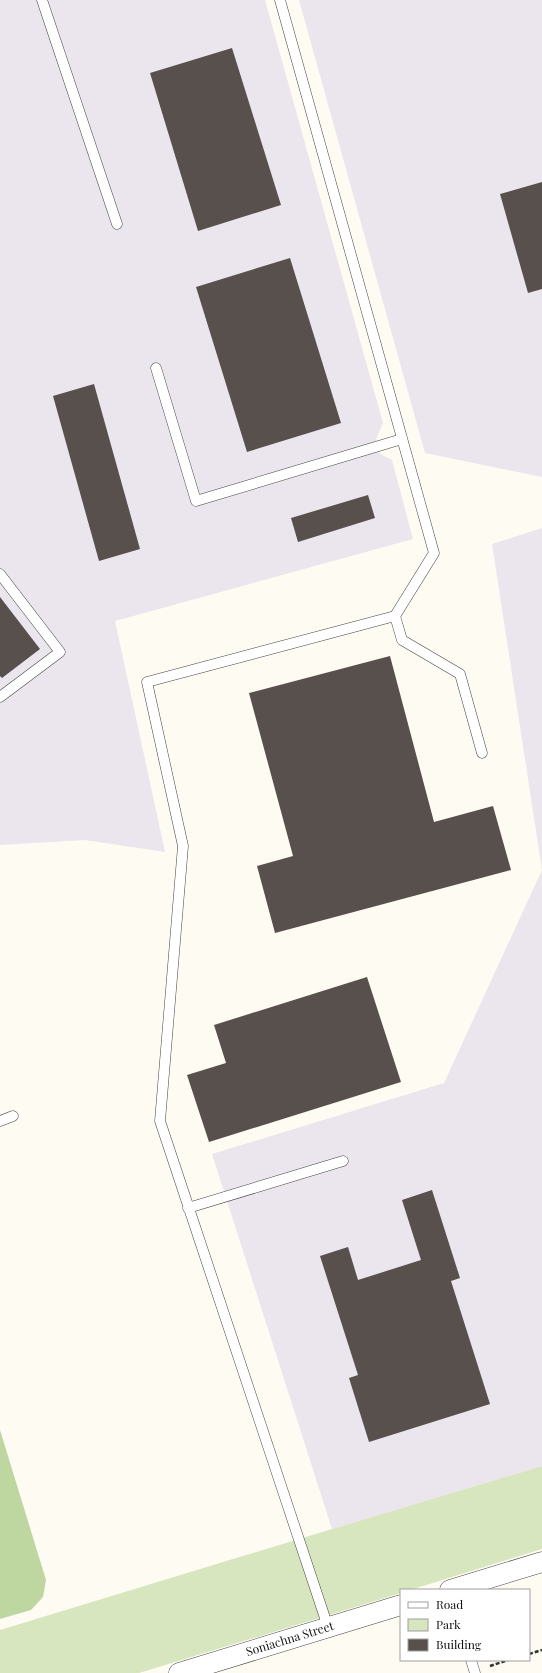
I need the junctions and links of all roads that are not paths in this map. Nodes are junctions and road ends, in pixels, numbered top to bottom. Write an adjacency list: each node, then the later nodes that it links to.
1 (42, 0): 3 (lane)
2 (280, 0): 5 (lane)
3 (117, 224)
4 (156, 368): 5 (lane)
5 (402, 439): 7 (lane)
6 (0, 574): 8 (lane)
7 (395, 616): 9 (lane); 13 (lane)
8 (0, 697)
9 (482, 753)
10 (13, 1116): 11 (lane)
11 (0, 1121)
12 (343, 1160): 13 (lane)
13 (188, 1208): 17 (lane)
14 (542, 1562): 15 (street)
15 (453, 1589)
16 (400, 1605): 17 (street, Soniachna Street)
17 (328, 1627): 19 (street, Soniachna Street)
18 (470, 1661): 20 (lane)
19 (179, 1673)
20 (475, 1673)

